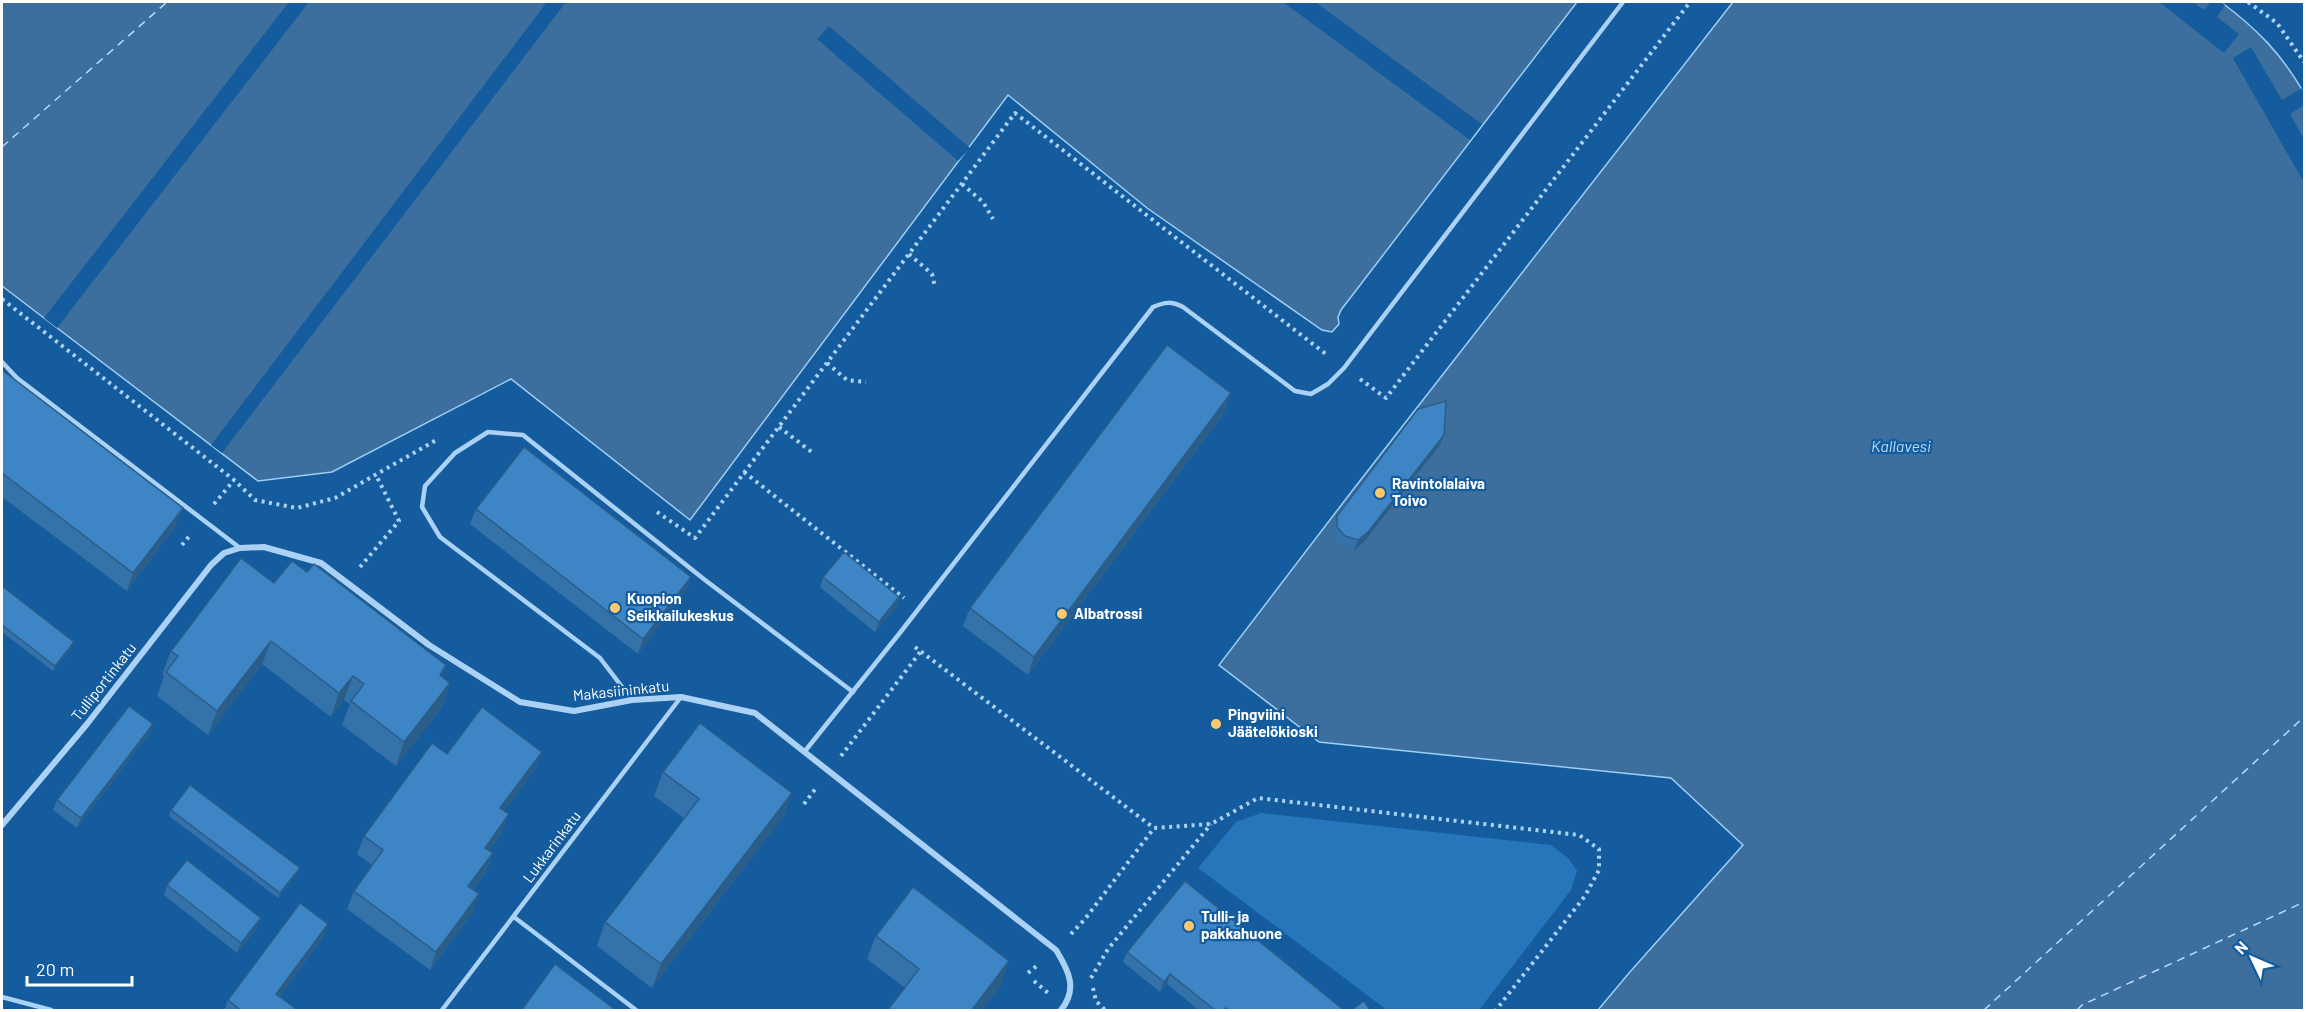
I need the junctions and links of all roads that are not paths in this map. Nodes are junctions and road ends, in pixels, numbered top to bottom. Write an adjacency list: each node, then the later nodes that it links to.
1 (1623, 2): 5 (lane)
2 (2, 362): 3 (lane)
3 (240, 548): 4 (street, Makasiininkatu); 7 (street, Makasiininkatu)
4 (224, 553): 9 (street, Tulliportinkatu)
5 (853, 692): 7 (lane); 8 (lane)
6 (681, 697): 7 (street, Makasiininkatu); 8 (street, Makasiininkatu); 10 (lane, Lukkarinkatu)
7 (632, 700)
8 (805, 751): 15 (street, Makasiininkatu)
9 (2, 825)
10 (514, 917): 13 (lane, Lukkarinkatu); 14 (lane)
11 (2, 997): 12 (lane)
12 (51, 1011)
13 (442, 1011)
14 (636, 1011)
15 (1061, 1011)

